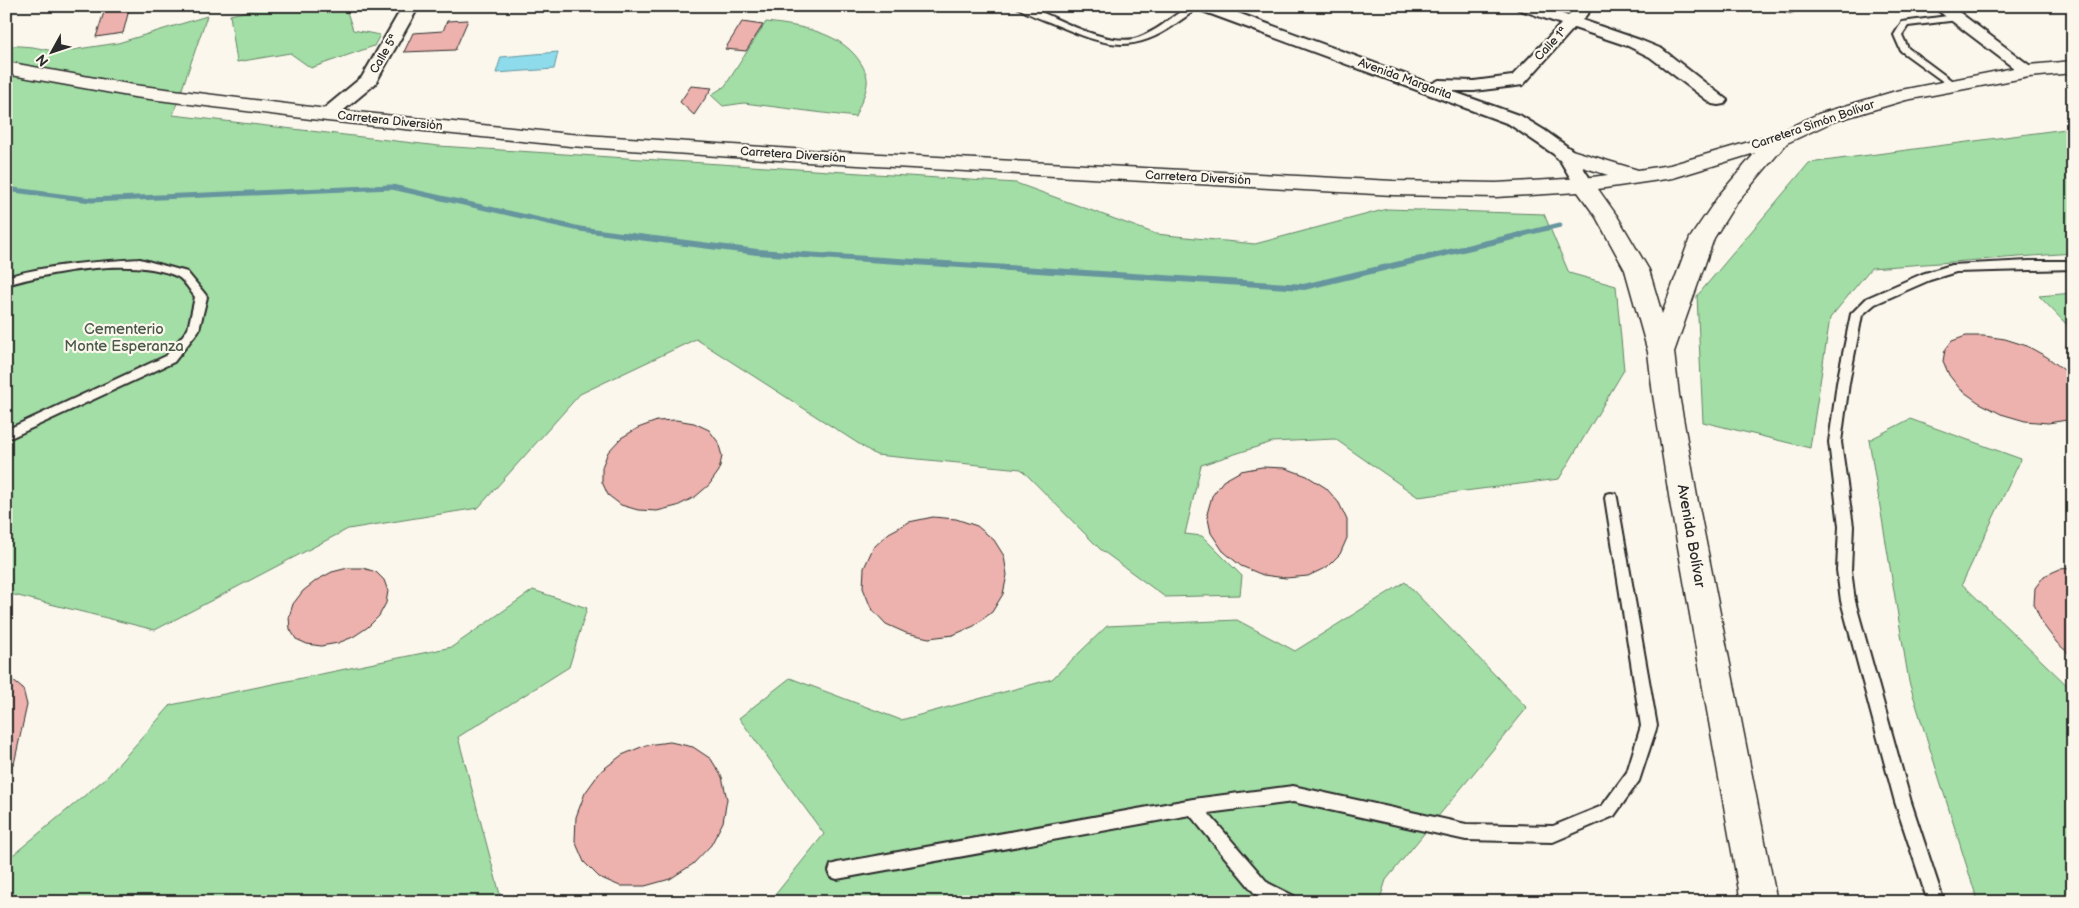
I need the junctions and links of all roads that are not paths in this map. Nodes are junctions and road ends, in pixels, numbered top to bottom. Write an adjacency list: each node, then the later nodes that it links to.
1 (411, 6): 17 (street, Calle 5ª)
2 (1020, 6): 3 (lane)
3 (1195, 6)
4 (1203, 6): 14 (street, Avenida Margarita)
5 (1524, 6): 9 (street)
6 (1586, 6): 9 (street, Calle 1ª)
7 (1940, 6): 8 (street)
8 (1955, 18): 12 (street); 15 (lane)
9 (1572, 22): 13 (street, Calle 1ª); 16 (street)
10 (2073, 67): 12 (main road, Carretera Simón Bolívar)
11 (6, 68): 17 (main road, Carretera Diversión)
12 (2029, 71): 15 (main road, Carretera Simón Bolívar)
13 (1517, 81): 14 (street); 18 (street)
14 (1422, 85): 18 (street, Avenida Margarita)
15 (1952, 85): 19 (main road, Carretera Simón Bolívar)
16 (1718, 100)
17 (327, 115): 24 (main road, Carretera Diversión)
18 (1515, 120): 20 (street, Avenida Margarita)
19 (1780, 139): 21 (main road); 22 (main road, Carretera Simón Bolívar)
20 (1564, 154): 23 (main road); 24 (street, Avenida Margarita)
21 (1752, 170): 22 (main road, Carretera Simón Bolívar); 27 (main road)
22 (1673, 171): 23 (main road, Carretera Simón Bolívar)
23 (1643, 177): 24 (main road, Carretera Simón Bolívar)
24 (1584, 185): 27 (main road, Avenida Bolívar)
25 (2073, 265): 34 (lane)
26 (6, 281): 28 (lane)
27 (1661, 352): 33 (main road, Avenida Bolívar)
28 (6, 435)
29 (1611, 498): 30 (lane)
30 (1193, 807): 31 (lane); 32 (lane)
31 (837, 871)
32 (1288, 902)
33 (1759, 902)
34 (1936, 902)

